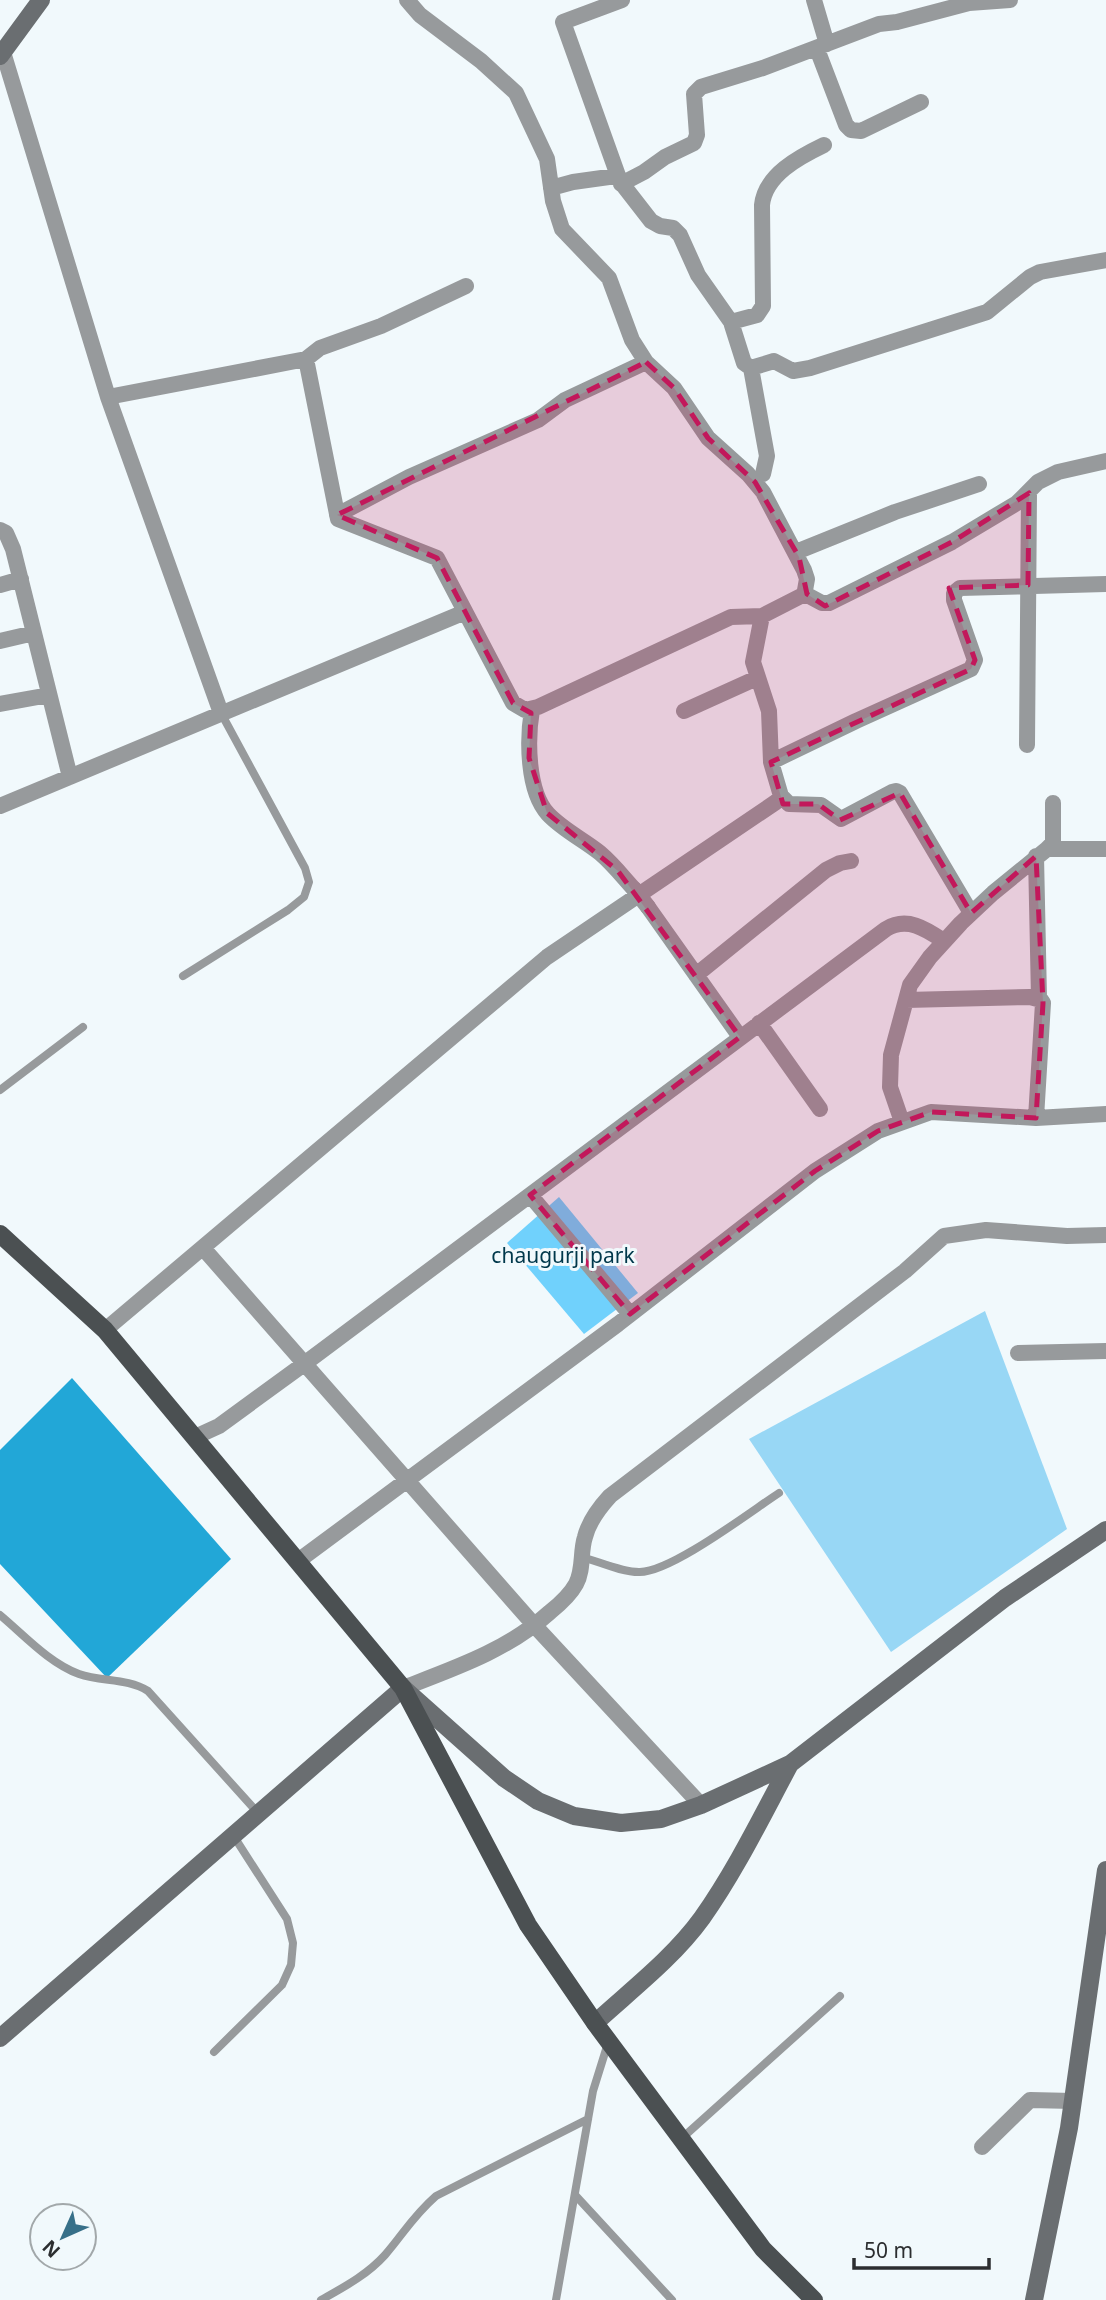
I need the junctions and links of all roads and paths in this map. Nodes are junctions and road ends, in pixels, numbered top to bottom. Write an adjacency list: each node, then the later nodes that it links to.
1 (41, 0): 7 (street)
2 (407, 0): 11 (street)
3 (622, 0): 10 (street)
4 (814, 0): 6 (street)
5 (1010, 0): 6 (street)
6 (822, 46): 8 (street); 10 (street)
7 (2, 54): 18 (street)
8 (921, 102)
9 (824, 145): 14 (street)
10 (621, 184): 11 (street); 14 (street)
11 (551, 188): 16 (street)
12 (1106, 260): 17 (street)
13 (466, 286): 15 (street)
14 (731, 322): 17 (street)
15 (306, 359): 18 (street); 23 (street)
16 (646, 362): 23 (street); 25 (street)
17 (751, 368): 20 (street)
18 (108, 397): 40 (street)
19 (1106, 461): 22 (street)
20 (763, 474)
21 (979, 484): 25 (street)
22 (1029, 493): 29 (street); 30 (street)
23 (337, 515): 31 (street)
24 (0, 530): 26 (street)
25 (796, 552): 30 (street)
26 (20, 579): 28 (street); 33 (street)
27 (1106, 584): 29 (street)
28 (0, 585)
29 (1028, 585): 41 (street); 42 (street)
30 (809, 597): 32 (street)
31 (465, 612): 38 (street); 40 (street)
32 (762, 616): 35 (street); 38 (street)
33 (34, 633): 34 (street); 36 (street)
34 (0, 641)
35 (757, 678): 39 (street); 42 (street)
36 (49, 695): 37 (street); 43 (street)
37 (0, 704)
38 (531, 710): 52 (street, bridge)
39 (684, 711)
40 (221, 713): 43 (street); 53 (lane)
41 (1027, 745)
42 (771, 762): 44 (street)
43 (69, 777): 46 (street)
44 (781, 796): 50 (street); 67 (street)
45 (1053, 803): 48 (street)
46 (0, 806)
47 (1106, 849): 48 (street)
48 (1042, 853): 50 (street); 54 (street)
49 (851, 861): 52 (street)
50 (971, 913): 51 (street)
51 (944, 941): 55 (street); 56 (street)
52 (696, 975): 58 (street)
53 (183, 976)
54 (1039, 998): 55 (street); 62 (street)
55 (906, 1000): 63 (street)
56 (759, 1023): 58 (street); 60 (street)
57 (83, 1027): 59 (lane)
58 (740, 1037): 64 (street)
59 (0, 1090)
60 (820, 1109)
61 (1106, 1114): 62 (street)
62 (1035, 1118): 63 (street)
63 (902, 1122): 68 (street)
64 (530, 1195): 68 (street); 72 (street)
65 (0, 1234): 69 (main road)
66 (1106, 1235): 77 (street)
67 (203, 1248): 69 (street); 72 (street)
68 (630, 1314): 74 (street)
69 (105, 1331): 73 (main road)
70 (1106, 1351): 71 (street)
71 (1018, 1353)
72 (304, 1364): 73 (street); 74 (street)
73 (195, 1437): 78 (main road)
74 (409, 1480): 78 (street); 80 (street)
75 (779, 1493): 77 (lane)
76 (1106, 1531): 82 (street)
77 (582, 1557): 80 (street)
78 (298, 1561): 81 (main road)
79 (0, 1615): 84 (lane)
80 (535, 1626): 81 (street); 83 (street)
81 (403, 1688): 83 (street); 84 (street); 88 (main road)
82 (790, 1765): 83 (street); 88 (street)
83 (701, 1805)
84 (258, 1813): 85 (street)
85 (233, 1835): 89 (street); 91 (lane)
86 (1106, 1870): 92 (street)
87 (840, 1996): 94 (lane)
88 (595, 2023): 90 (main road)
89 (0, 2038)
90 (609, 2041): 93 (lane); 94 (main road)
91 (214, 2052)
92 (1073, 2101): 95 (street); 101 (street)
93 (588, 2119): 96 (lane); 98 (lane)
94 (681, 2139): 97 (main road)
95 (982, 2147)
96 (576, 2196): 99 (lane); 100 (lane)
97 (812, 2299)
98 (321, 2300)
99 (556, 2300)
100 (672, 2300)
101 (1034, 2300)

